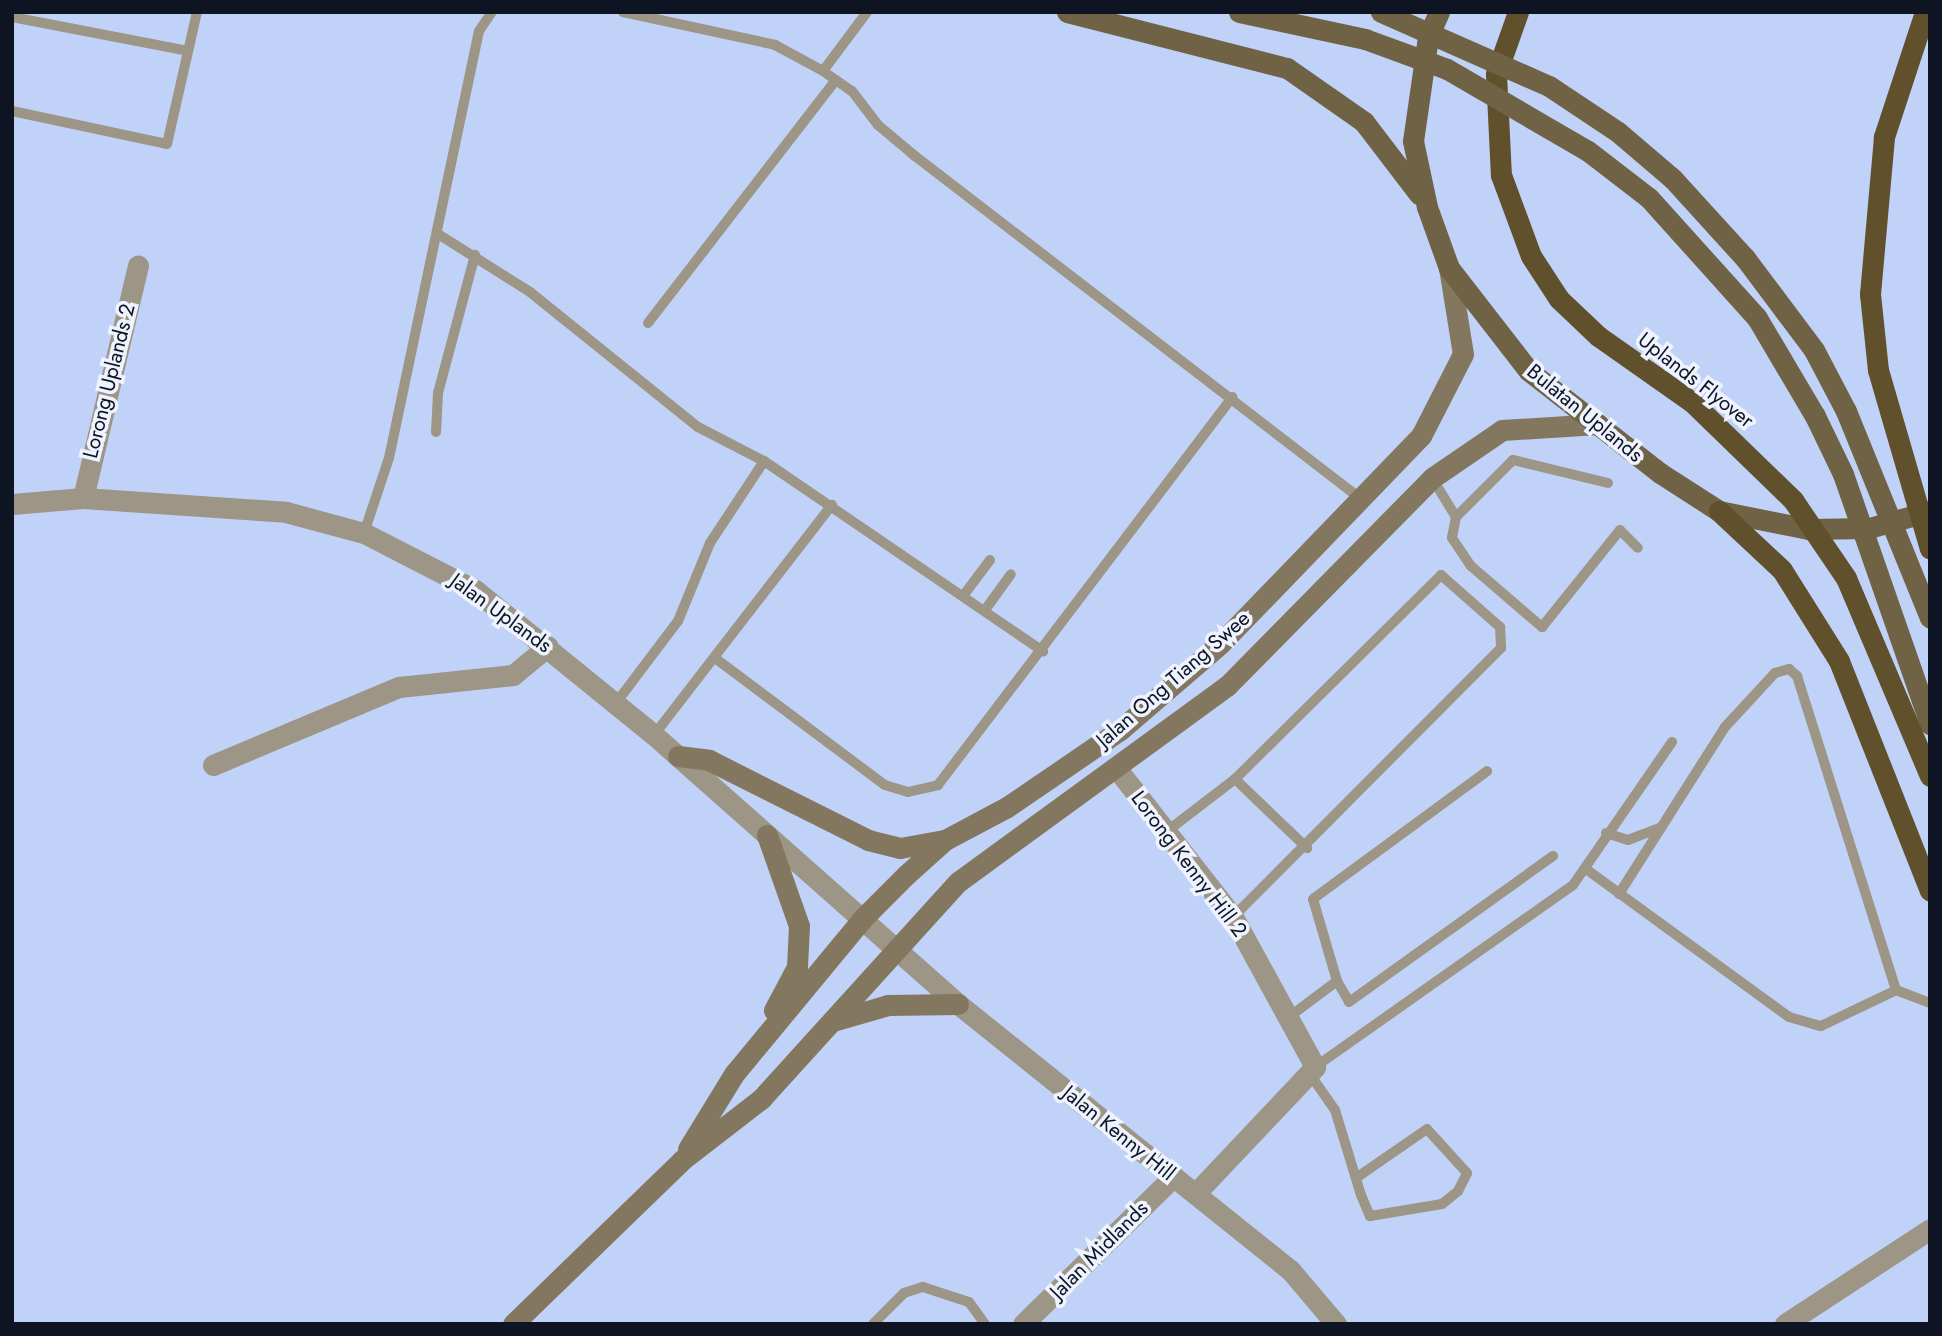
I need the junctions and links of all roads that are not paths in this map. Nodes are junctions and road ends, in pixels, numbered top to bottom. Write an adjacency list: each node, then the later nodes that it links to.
1 (198, 12): 12 (lane)
2 (492, 12): 17 (lane)
3 (623, 12): 13 (lane)
4 (867, 12): 13 (lane)
5 (1067, 12): 16 (main road)
6 (1239, 12): 49 (main road, bridge)
7 (1381, 12): 44 (main road, bridge)
8 (1439, 12): 16 (main road, Bulatan Uplands)
9 (1517, 12): 56 (highway, Uplands Flyover, bridge)
10 (1925, 12): 37 (highway, bridge)
11 (12, 18): 12 (lane)
12 (188, 51): 15 (lane)
13 (823, 71): 14 (lane)
14 (836, 80): 21 (lane); 22 (lane)
15 (12, 111)
16 (1427, 208): 20 (main road, Bulatan Uplands)
17 (438, 234): 18 (lane); 35 (lane)
18 (475, 255): 24 (lane); 25 (lane)
19 (138, 265): 28 (street, Lorong Uplands 2)
20 (1450, 268): 23 (main road, Bulatan Uplands); 29 (main road, Jalan Ong Tiang Swee)
21 (648, 323)
22 (1233, 397): 29 (lane); 46 (lane)
23 (1598, 424): 26 (main road, Jalan Ong Tiang Swee); 32 (main road, Bulatan Uplands)
24 (436, 432)
25 (764, 461): 31 (lane); 48 (lane)
26 (1432, 478): 34 (lane); 54 (main road, Jalan Ong Tiang Swee)
27 (1608, 484): 34 (lane)
28 (83, 498): 30 (street, Jalan Uplands); 35 (street, Jalan Uplands)
29 (1362, 500): 62 (main road, Jalan Ong Tiang Swee)
30 (12, 503)
31 (832, 505): 42 (lane); 47 (lane)
32 (1719, 511): 33 (main road, Bulatan Uplands); 66 (highway)
33 (1930, 511)
34 (1456, 517): 39 (lane)
35 (364, 533): 45 (street, Jalan Uplands)
36 (1638, 548): 39 (lane)
37 (1930, 549)
38 (990, 560): 42 (lane)
39 (1471, 566): 41 (lane)
40 (1011, 574): 43 (lane)
41 (1456, 585): 57 (lane); 63 (lane)
42 (964, 596): 43 (lane)
43 (985, 610): 46 (lane)
44 (1930, 618)
45 (548, 646): 48 (street, Jalan Uplands); 53 (street)
46 (1044, 651): 47 (lane)
47 (715, 658): 50 (lane)
48 (616, 703): 50 (street, Jalan Uplands)
49 (1930, 724)
50 (654, 735): 52 (street, Jalan Uplands)
51 (1672, 742): 60 (lane)
52 (678, 756): 61 (street, Jalan Uplands); 62 (main road)
53 (213, 765)
54 (1117, 769): 59 (street, Lorong Kenny Hill 2); 70 (main road, Jalan Ong Tiang Swee)
55 (1487, 771): 71 (lane)
56 (1930, 776)
57 (1235, 779): 59 (lane); 63 (lane)
58 (1662, 827): 60 (lane); 67 (lane); 72 (lane)
59 (1166, 832): 68 (street, Lorong Kenny Hill 2)
60 (1606, 833): 65 (lane)
61 (767, 835): 69 (street, Jalan Uplands); 78 (main road)
62 (946, 840): 69 (main road, Jalan Ong Tiang Swee)
63 (1307, 848): 68 (lane)
64 (1553, 856): 71 (lane)
65 (1586, 870): 67 (lane); 77 (lane)
66 (1930, 891)
67 (1619, 894): 72 (lane)
68 (1233, 917): 75 (street, Lorong Kenny Hill 2)
69 (862, 919): 70 (street, Jalan Uplands); 78 (main road, Jalan Ong Tiang Swee)
70 (895, 948): 74 (street, Jalan Kenny Hill); 76 (main road, Jalan Ong Tiang Swee)
71 (1337, 981): 75 (lane)
72 (1896, 990): 73 (lane)
73 (1930, 1003)
74 (958, 1004): 76 (main road); 80 (street, Jalan Kenny Hill)
75 (1289, 1017): 77 (street, Lorong Kenny Hill 2)
76 (829, 1023): 79 (main road, Jalan Ong Tiang Swee)
77 (1312, 1070): 81 (lane); 82 (street)
78 (734, 1074): 79 (main road, Jalan Ong Tiang Swee)
79 (682, 1160): 84 (main road, Jalan Ong Tiang Swee)
80 (1174, 1176): 82 (street, Jalan Kenny Hill); 87 (street, Jalan Midlands)
81 (1356, 1178): 81 (lane)
82 (1196, 1194): 88 (street, Jalan Kenny Hill)
83 (1930, 1229): 89 (street)
84 (513, 1324)
85 (873, 1324): 86 (lane)
86 (985, 1324)
87 (1023, 1324)
88 (1336, 1324)
89 (1785, 1324)

